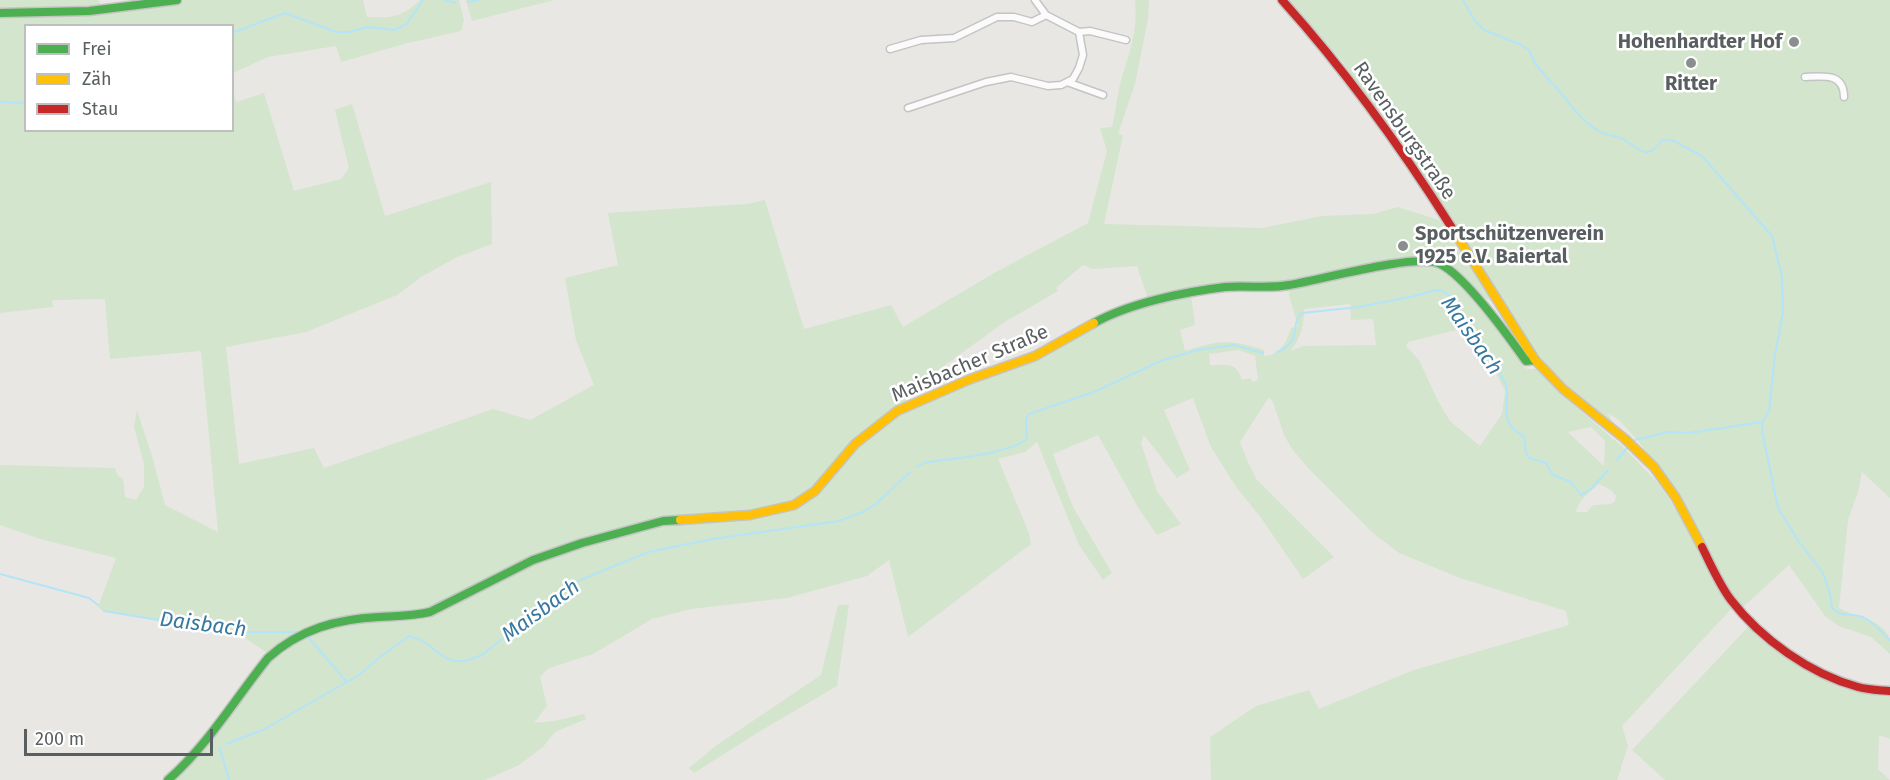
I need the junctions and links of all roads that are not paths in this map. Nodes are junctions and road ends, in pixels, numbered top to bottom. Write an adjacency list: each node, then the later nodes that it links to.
1 (177, 0): 4 (street)
2 (1035, 0): 5 (street)
3 (1282, 0): 14 (street, Ravensburgstraße)
4 (0, 13)
5 (1046, 15): 6 (street); 8 (street)
6 (1079, 32): 7 (street); 10 (street)
7 (1126, 40)
8 (890, 49)
9 (1805, 77): 12 (street)
10 (1067, 82): 11 (street); 13 (street)
11 (1103, 95)
12 (1844, 97)
13 (908, 108)
14 (1535, 360): 15 (street, Ravensburgstraße); 16 (street, Maisbacher Straße)
15 (1890, 692)
16 (168, 780)

